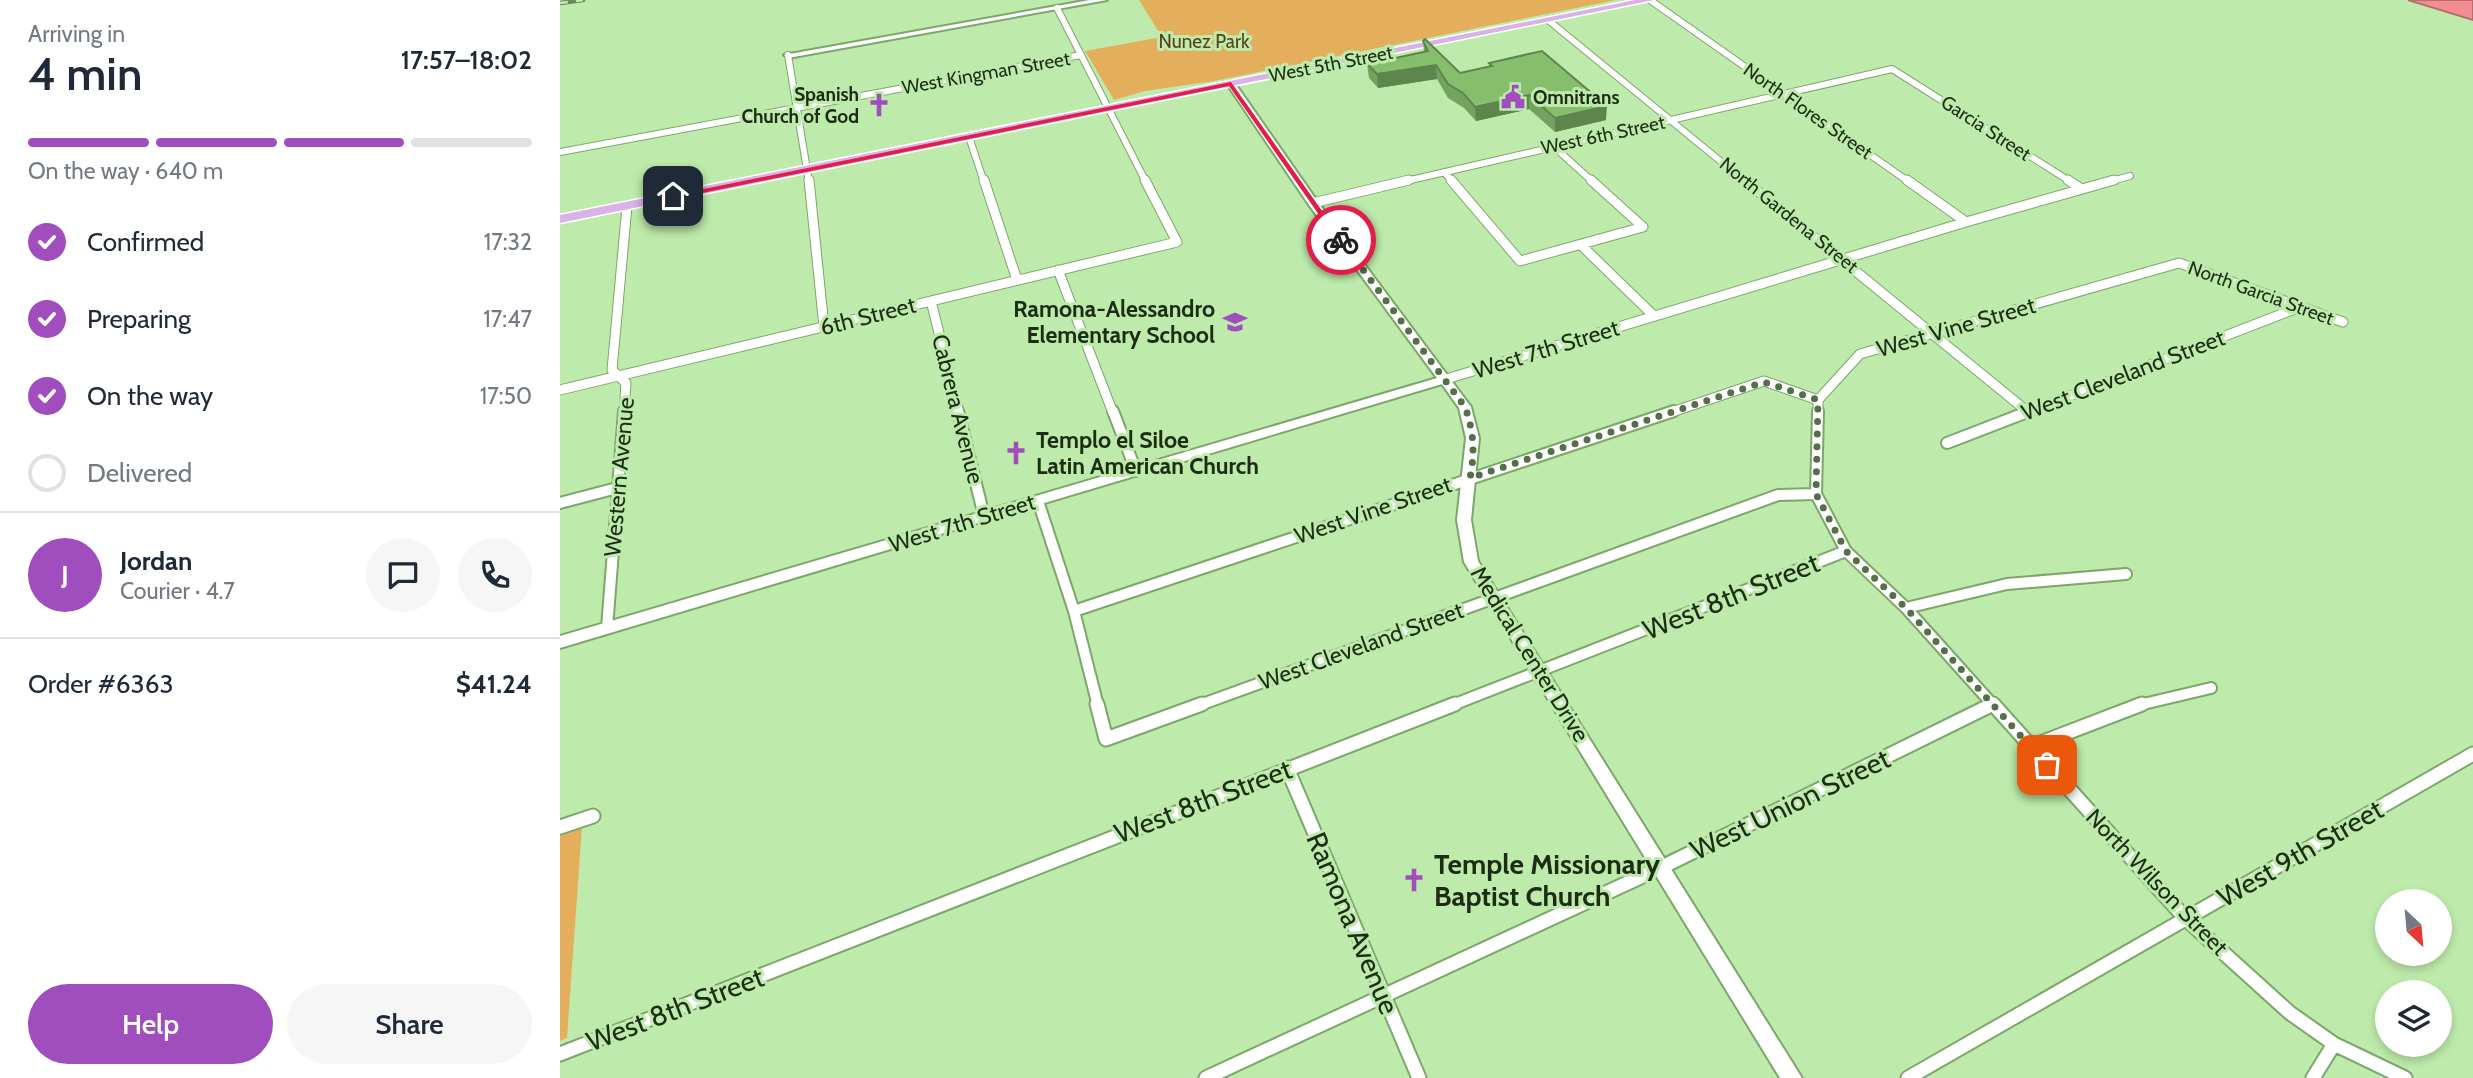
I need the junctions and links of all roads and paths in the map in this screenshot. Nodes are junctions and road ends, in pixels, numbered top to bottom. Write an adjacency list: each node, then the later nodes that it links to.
1 (1104, 0): 3 (street)
2 (1649, 0): 4 (main road, West 5th Street); 9 (street, North Flores Street)
3 (1057, 8): 5 (street); 6 (street)
4 (1548, 20): 8 (main road, West 5th Street); 12 (street, North Gardena Street)
5 (788, 55): 10 (street)
6 (1081, 55): 10 (street, West Kingman Street); 11 (street)
7 (1892, 69): 9 (street, West 6th Street); 19 (street, Garcia Street)
8 (1231, 84): 11 (main road, West 5th Street); 20 (street, Medical Center Drive)
9 (1784, 94): 12 (street, West 6th Street); 23 (street, North Flores Street)
10 (796, 108): 15 (street, West Kingman Street); 16 (street)
11 (1109, 109): 13 (main road, West 5th Street); 27 (street, 6th Street)
12 (1672, 121): 14 (street, West 6th Street); 25 (street, North Gardena Street)
13 (969, 137): 16 (main road, West 5th Street); 28 (street)
14 (1552, 145): 17 (street, West 6th Street); 24 (street)
15 (560, 152)
16 (806, 169): 21 (main road, West 5th Street); 33 (street)
17 (1444, 172): 20 (street, West 6th Street); 24 (street)
18 (2130, 176): 19 (street, West 7th Street)
19 (2080, 188): 23 (street, West 7th Street)
20 (1313, 203): 36 (street, Medical Center Drive)
21 (627, 206): 22 (main road, West 5th Street); 35 (street, Western Avenue)
22 (560, 219)
23 (1966, 222): 25 (street, West 7th Street)
24 (1582, 246): 31 (street)
25 (1843, 259): 31 (street, West 7th Street); 34 (street, North Gardena Street)
26 (2179, 263): 30 (street, North Garcia Street); 34 (street, West Vine Street)
27 (1058, 270): 28 (street, 6th Street); 41 (street)
28 (1017, 280): 29 (street, 6th Street)
29 (931, 301): 33 (street, 6th Street); 47 (street, Cabrera Avenue)
30 (2300, 307): 32 (street, North Garcia Street); 39 (street, West Cleveland Street)
31 (1654, 316): 36 (street, West 7th Street)
32 (2343, 323)
33 (824, 327): 35 (street, 6th Street)
34 (1934, 333): 38 (street, West Vine Street); 39 (street, North Gardena Street)
35 (619, 376): 37 (street, 6th Street); 43 (street, Western Avenue)
36 (1443, 380): 41 (street, West 7th Street); 42 (street, Medical Center Drive)
37 (560, 390)
38 (1818, 400): 42 (street, West Vine Street); 44 (street, North Wilson Street)
39 (2028, 412): 40 (street, West Cleveland Street)
40 (1947, 443)
41 (1136, 471): 45 (street, West 7th Street)
42 (1470, 478): 50 (street, Medical Center Drive); 52 (street, West Vine Street)
43 (617, 488): 46 (street); 53 (street, Western Avenue)
44 (1816, 494): 48 (street, North Wilson Street); 50 (street, West Cleveland Street)
45 (1038, 501): 47 (street, West 7th Street); 52 (street)
46 (560, 503)
47 (984, 516): 53 (street, West 7th Street)
48 (1846, 551): 51 (street, North Wilson Street); 55 (street, West 8th Street)
49 (2126, 574): 51 (street)
50 (1494, 597): 52 (street, West Cleveland Street); 55 (street, Medical Center Drive)
51 (1906, 608): 57 (street, North Wilson Street)
52 (1074, 611)
53 (607, 628): 54 (street, West 7th Street)
54 (560, 642)
55 (1540, 672): 60 (street, West 8th Street); 63 (street, Medical Center Drive)
56 (2211, 688): 58 (street)
57 (1992, 705): 58 (street, North Wilson Street); 63 (street, West Union Street)
58 (2030, 747): 64 (street, North Wilson Street)
59 (2473, 754): 64 (street, West 9th Street)
60 (1287, 768): 65 (street, Ramona Avenue); 67 (street, West 8th Street)
61 (593, 816): 62 (street)
62 (560, 827)
63 (1662, 867): 65 (street, West Union Street); 70 (street, Medical Center Drive)
64 (2186, 919): 66 (street, North Wilson Street); 71 (street, West 9th Street)
65 (1385, 996): 68 (street, West Union Street); 69 (street, Ramona Avenue)
66 (2334, 1044): 72 (street); 73 (street, North Wilson Street)
67 (560, 1055)
68 (1206, 1078)
69 (1419, 1078)
70 (1792, 1078)
71 (1908, 1078)
72 (2313, 1078)
73 (2406, 1078)

